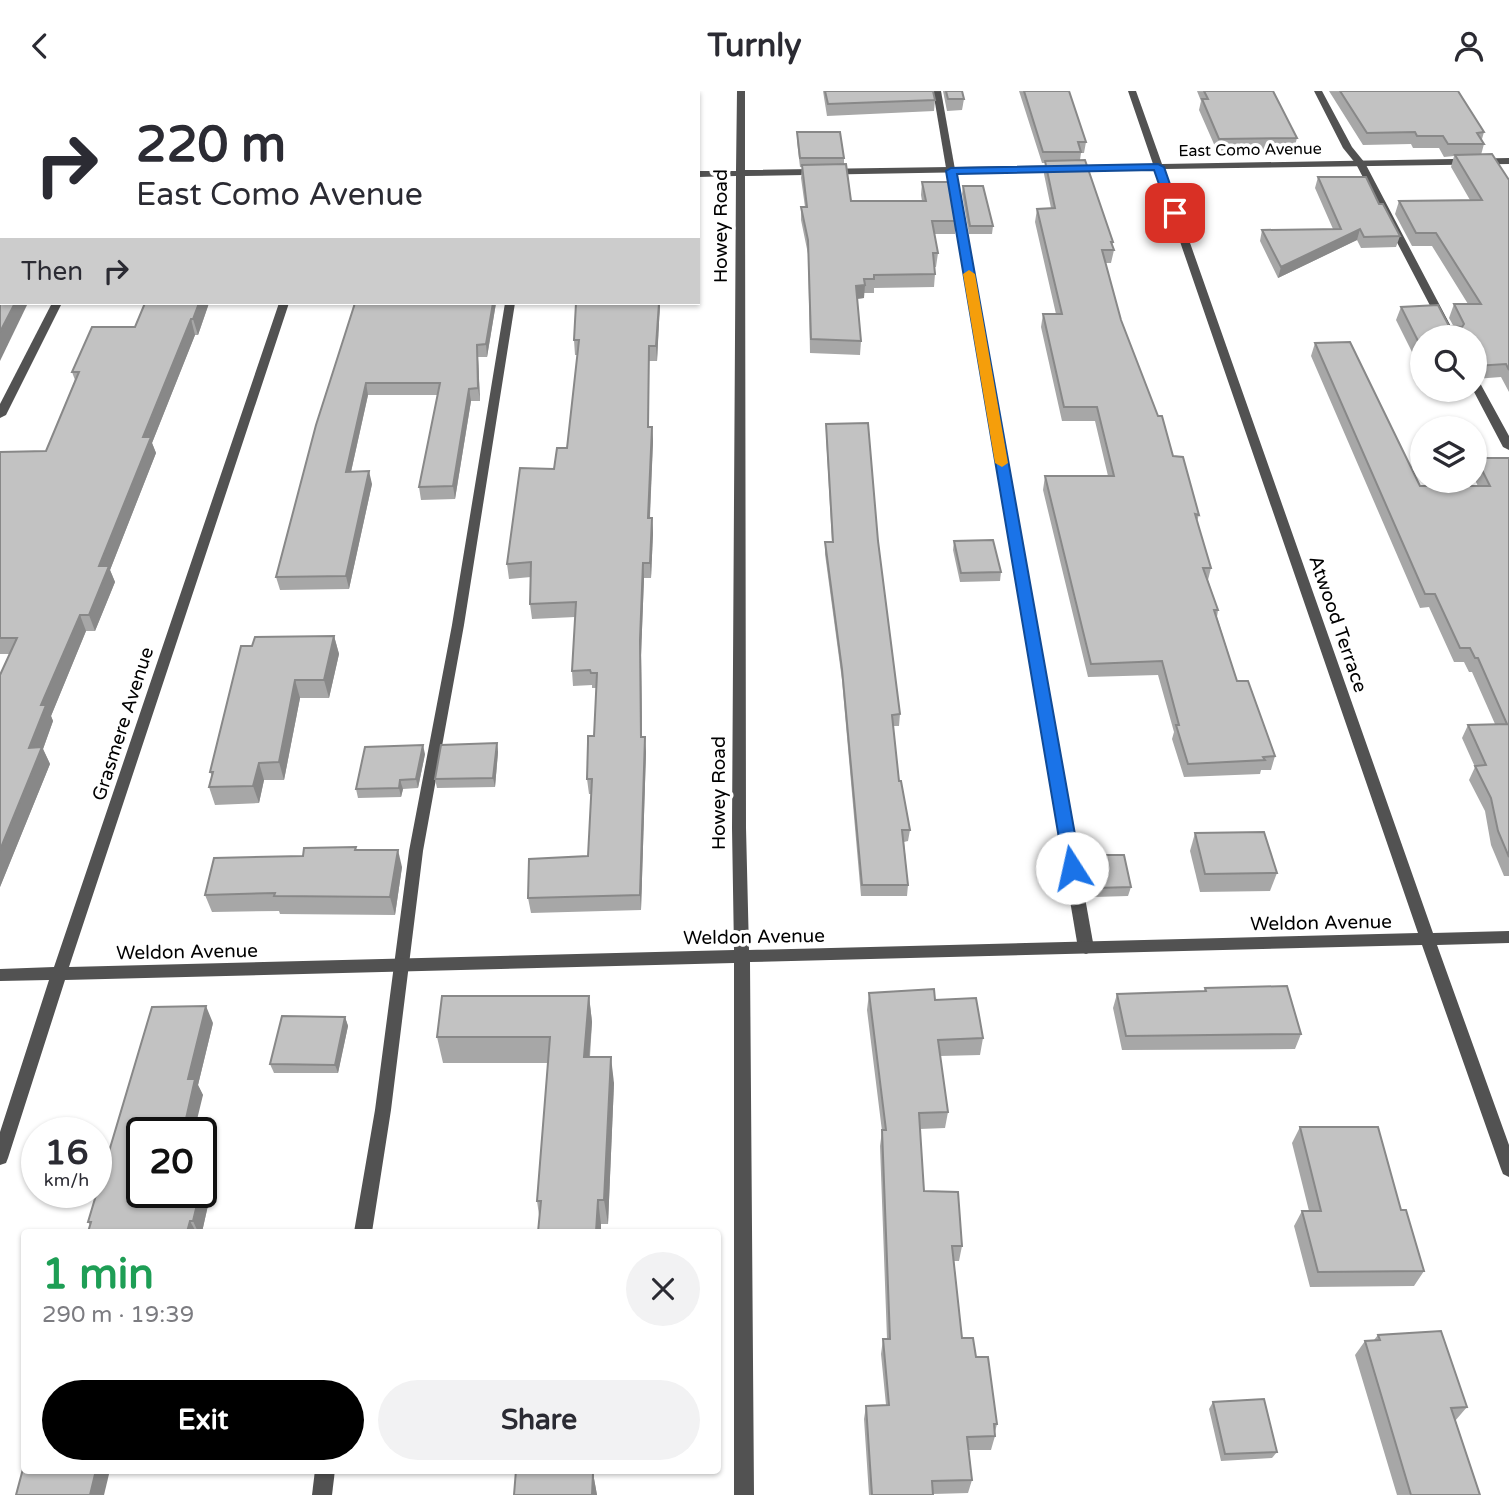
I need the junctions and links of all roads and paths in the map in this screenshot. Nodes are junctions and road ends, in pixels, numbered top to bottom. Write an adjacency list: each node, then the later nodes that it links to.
1 (741, 91): 10 (street, Howey Road)
2 (937, 91): 8 (street)
3 (1132, 91): 7 (street, Atwood Terrace)
4 (1318, 91): 6 (street)
5 (1509, 161): 6 (street, East Como Avenue)
6 (1360, 163): 7 (street, East Como Avenue); 14 (street)
7 (1158, 167): 8 (street, East Como Avenue); 19 (street, Atwood Terrace)
8 (951, 171): 10 (street, East Como Avenue); 20 (street)
9 (700, 174): 10 (street, East Como Avenue)
10 (743, 174): 21 (street, Howey Road)
11 (56, 305): 16 (street)
12 (283, 305): 23 (street, Grasmere Avenue)
13 (510, 305): 22 (street)
14 (1444, 325)
15 (1485, 402): 17 (street)
16 (0, 415)
17 (1509, 447)
18 (1509, 937): 19 (street, Weldon Avenue)
19 (1429, 939): 20 (street, Weldon Avenue); 26 (street, Atwood Terrace)
20 (1086, 948): 21 (street, Weldon Avenue)
21 (743, 957): 22 (street, Weldon Avenue); 30 (street, Howey Road)
22 (401, 966): 23 (street, Weldon Avenue); 27 (street)
23 (59, 974): 24 (street, Weldon Avenue); 25 (street, Grasmere Avenue)
24 (0, 975)
25 (0, 1158)
26 (1509, 1169)
27 (363, 1229)
28 (325, 1474): 29 (street)
29 (322, 1495)
30 (744, 1495)

